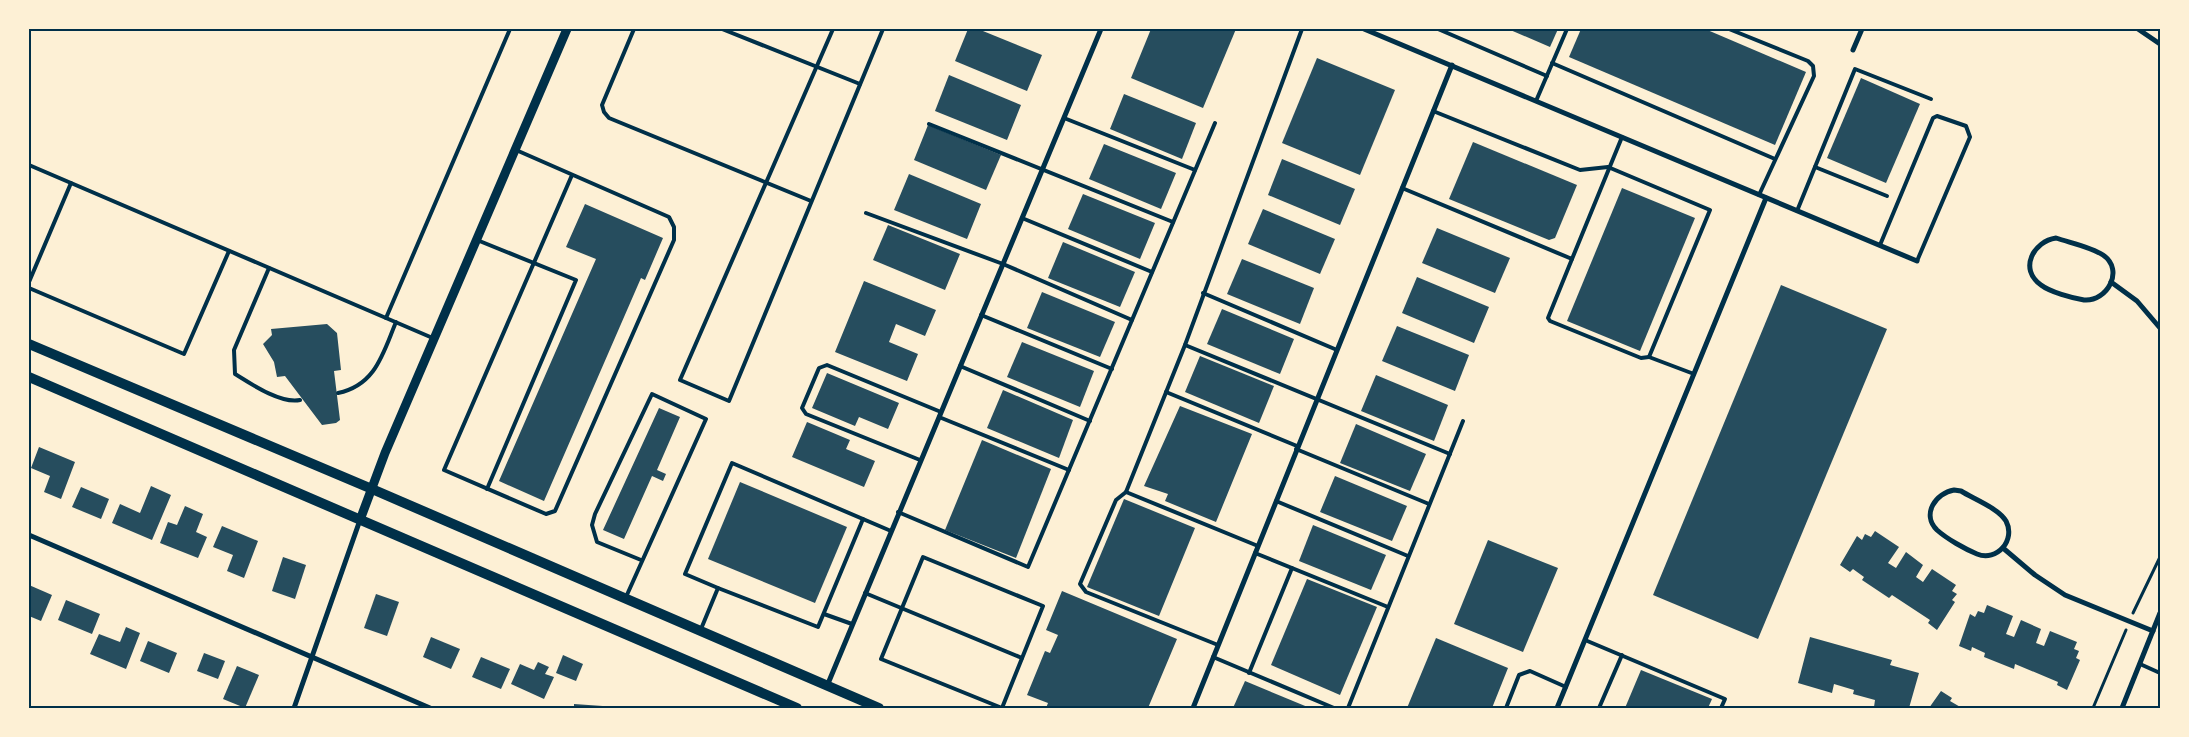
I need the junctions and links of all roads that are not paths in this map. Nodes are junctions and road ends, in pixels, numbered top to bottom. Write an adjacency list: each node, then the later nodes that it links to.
1 (510, 29): 62 (lane)
2 (567, 29): 29 (street)
3 (634, 29): 38 (lane)
4 (722, 29): 19 (lane)
5 (832, 29): 19 (lane)
6 (883, 29): 21 (lane)
7 (1101, 29): 25 (street)
8 (1302, 29): 60 (lane)
9 (1364, 29): 18 (street)
10 (1438, 29): 20 (lane)
11 (1567, 29): 17 (lane)
12 (1729, 29): 30 (lane)
13 (1862, 29): 16 (street)
14 (2138, 29): 15 (street)
15 (2160, 44)
16 (1854, 50)
17 (1552, 63): 20 (lane); 30 (lane)
18 (1452, 65): 23 (street); 24 (street)
19 (816, 66): 21 (lane); 38 (lane)
20 (1547, 76): 23 (lane)
21 (860, 84): 43 (lane)
22 (1931, 99): 33 (lane)
23 (1536, 101): 28 (street)
24 (1433, 111): 32 (lane); 39 (street)
25 (1064, 118): 34 (street); 35 (lane)
26 (1215, 123): 35 (lane)
27 (928, 124): 34 (lane)
28 (1622, 137): 32 (lane); 40 (street)
29 (515, 150): 36 (lane); 48 (street)
30 (1775, 159): 40 (lane)
31 (29, 165): 37 (lane)
32 (1608, 167): 51 (lane); 70 (lane)
33 (1815, 167): 41 (lane); 44 (lane)
34 (1042, 170): 46 (street); 47 (lane)
35 (1195, 170): 47 (lane)
36 (572, 175): 53 (lane); 86 (lane)
37 (71, 183): 50 (lane); 57 (lane)
38 (766, 183): 43 (lane); 43 (lane)
39 (1402, 188): 51 (lane); 69 (street)
40 (1759, 195): 42 (street)
41 (1887, 196)
42 (1766, 198): 44 (street); 73 (street)
43 (812, 201)
44 (1797, 211): 49 (street)
45 (866, 213): 54 (lane)
46 (1022, 218): 54 (street); 56 (lane)
47 (1173, 222): 56 (lane)
48 (477, 240): 53 (lane); 66 (street)
49 (1880, 245): 52 (street); 52 (lane)
50 (229, 251): 55 (lane); 59 (lane)
51 (1572, 259): 70 (lane)
52 (1916, 261)
53 (533, 262): 86 (lane); 86 (lane)
54 (1002, 264): 61 (street); 63 (lane)
55 (269, 268): 62 (lane); 78 (lane)
56 (1152, 272): 63 (lane)
57 (29, 282)
58 (2111, 282): 58 (street); 65 (street)
59 (29, 288)
60 (1203, 293): 68 (lane); 69 (lane)
61 (981, 315): 71 (street); 72 (lane)
62 (386, 318): 64 (lane)
63 (1132, 320): 72 (lane)
64 (396, 322): 66 (lane); 76 (lane)
65 (2160, 328)
66 (435, 339): 87 (street)
67 (29, 344): 87 (main road)
68 (1184, 345): 75 (lane); 77 (lane)
69 (1337, 350): 77 (street)
70 (1649, 358): 73 (lane)
71 (960, 366): 79 (street); 80 (lane)
72 (1112, 369): 80 (lane)
73 (1694, 374): 112 (street)
74 (29, 377): 93 (main road)
75 (1166, 392): 82 (lane); 88 (lane)
76 (338, 393)
77 (1317, 399): 82 (street); 83 (lane)
78 (300, 400)
79 (940, 414): 84 (street); 84 (lane); 85 (lane)
80 (1090, 421): 85 (lane)
81 (1463, 421): 83 (lane)
82 (1297, 448): 89 (street); 90 (lane)
83 (1450, 454): 90 (lane)
84 (920, 460): 91 (street)
85 (1068, 470): 91 (lane)
86 (487, 488)
87 (372, 489): 93 (street); 104 (main road)
88 (1126, 492): 96 (lane); 113 (lane)
89 (1276, 501): 96 (street); 99 (lane)
90 (1430, 504): 99 (lane)
91 (898, 512): 94 (street)
92 (863, 519): 94 (lane); 102 (lane); 108 (lane)
93 (360, 520): 115 (street); 125 (main road)
94 (890, 531): 103 (street)
95 (29, 535): 115 (street)
96 (1258, 546): 98 (street)
97 (2003, 548): 97 (street); 111 (street)
98 (1255, 553): 101 (lane); 113 (street)
99 (1408, 556): 106 (lane)
100 (642, 560): 100 (lane); 104 (lane)
101 (1292, 568): 106 (lane); 120 (lane)
102 (718, 588): 108 (lane); 110 (lane)
103 (865, 593): 105 (lane); 109 (street)
104 (625, 598): 110 (main road)
105 (902, 607): 117 (lane); 117 (lane); 127 (lane)
106 (1388, 607): 130 (lane)
107 (2160, 613): 111 (street)
108 (824, 614): 109 (lane)
109 (852, 624): 121 (street)
110 (701, 631): 121 (main road)
111 (2153, 631): 118 (street)
112 (1585, 640): 114 (lane); 122 (street)
113 (1218, 645): 116 (street)
114 (1622, 655): 133 (lane); 134 (lane)
115 (312, 657): 123 (street); 124 (street)
116 (1213, 657): 120 (lane); 128 (street)
117 (1022, 658): 127 (lane)
118 (2140, 664): 119 (lane); 135 (street)
119 (2160, 672)
120 (1249, 673): 129 (lane)
121 (827, 686): 126 (main road)
122 (1566, 687): 131 (lane); 132 (street)
123 (294, 708)
124 (430, 708)
125 (797, 708)
126 (878, 708)
127 (1002, 708)
128 (1193, 708)
129 (1334, 708)
130 (1348, 708)
131 (1506, 708)
132 (1557, 708)
133 (1599, 708)
134 (1721, 708)
135 (2122, 708)

